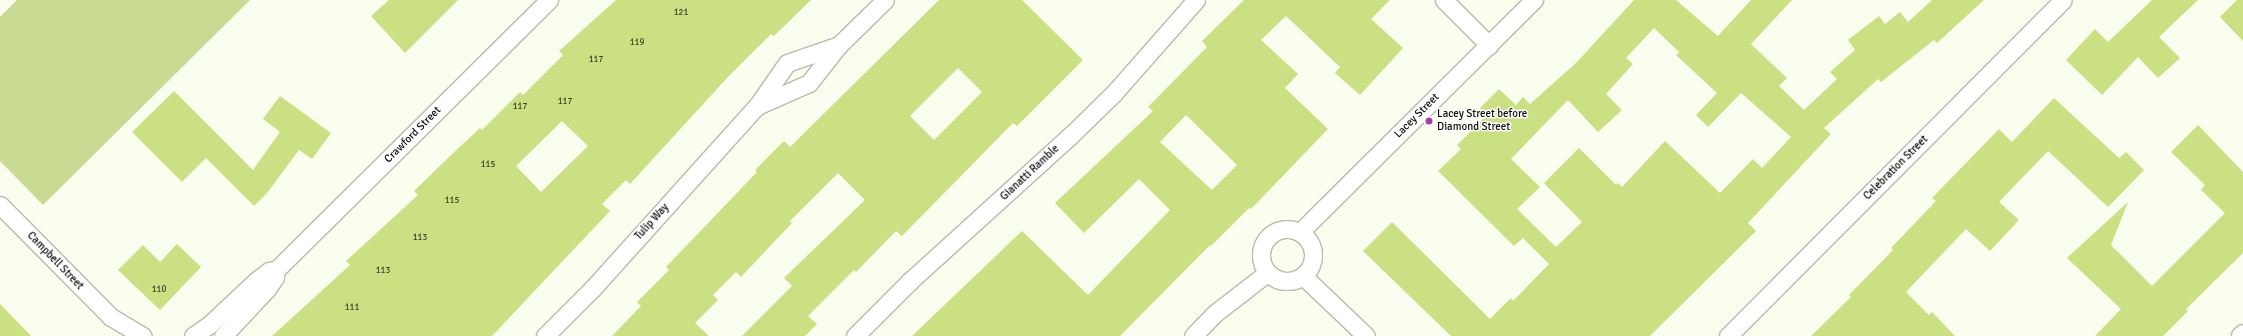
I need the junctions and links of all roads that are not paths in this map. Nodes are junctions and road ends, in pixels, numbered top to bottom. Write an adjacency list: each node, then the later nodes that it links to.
1 (549, 0): 12 (street, Crawford Street)
2 (885, 0): 7 (street, Tulip Way)
3 (1196, 0): 22 (street, Gianatti Ramble)
4 (1444, 0): 8 (street)
5 (1534, 0): 8 (street, Lacey Street)
6 (2064, 0): 25 (street, Celebration Street)
7 (839, 45): 9 (street, Tulip Way); 9 (street, Tulip Way)
8 (1489, 45): 11 (street, Lacey Street)
9 (757, 106): 21 (street, Tulip Way)
10 (0, 205): 15 (street, Campbell Street)
11 (1300, 232): 13 (street); 14 (street)
12 (276, 270): 19 (street, Crawford Street); 20 (street, Crawford Street)
13 (1267, 273): 14 (street); 23 (street)
14 (1303, 276): 24 (street)
15 (111, 317): 17 (street, Campbell Street); 18 (street, Campbell Street)
16 (2243, 333): 26 (street)
17 (121, 336)
18 (143, 336)
19 (193, 336)
20 (223, 336)
21 (545, 336)
22 (855, 336)
23 (1193, 336)
24 (1366, 336)
25 (1728, 336)
26 (2240, 336)

